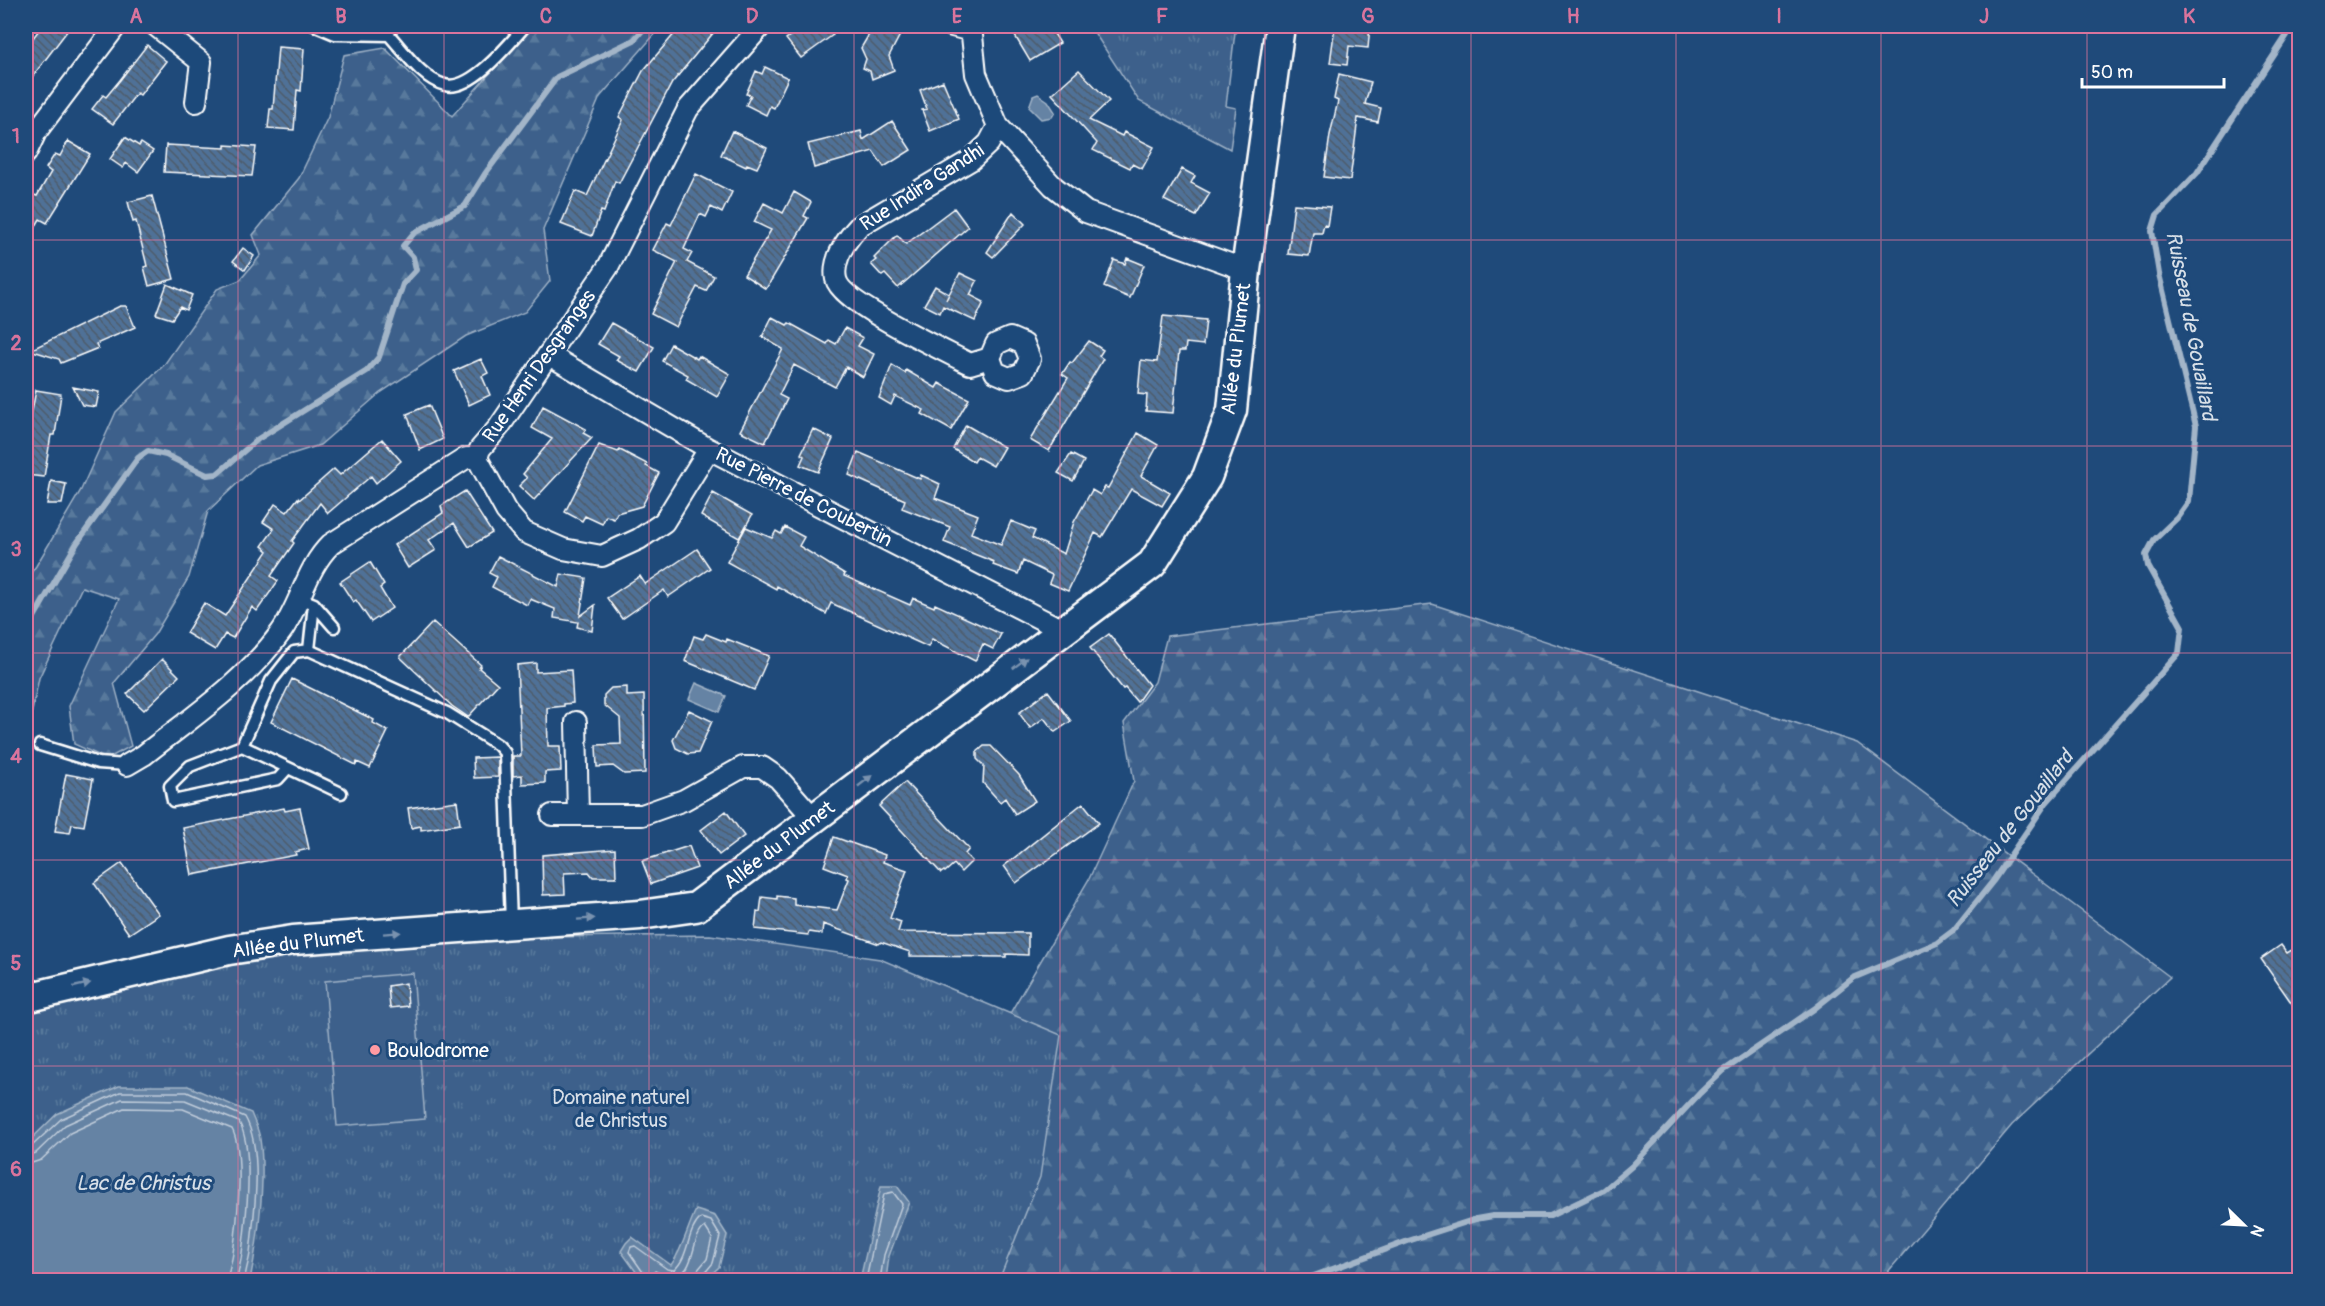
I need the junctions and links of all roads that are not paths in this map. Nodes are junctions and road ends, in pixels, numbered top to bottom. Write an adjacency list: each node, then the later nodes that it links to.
1 (116, 26): 11 (street)
2 (156, 26): 9 (street)
3 (316, 26): 4 (lane)
4 (525, 26)
5 (761, 26): 14 (street, Rue Henri Desgranges)
6 (952, 26): 8 (street)
7 (1280, 26): 13 (street, Allée du Plumet)
8 (971, 28): 10 (street)
9 (196, 102)
10 (998, 126): 13 (street); 15 (street, Rue Indira Gandhi)
11 (31, 130): 12 (street)
12 (26, 153)
13 (1246, 270): 20 (street, Allée du Plumet)
14 (549, 355): 16 (street, Rue Pierre de Coubertin); 17 (street, Rue Henri Desgranges)
15 (990, 358)
16 (709, 448): 17 (street); 20 (street, Rue Pierre de Coubertin)
17 (477, 458): 18 (street, Rue Henri Desgranges)
18 (307, 601): 19 (lane); 21 (lane); 25 (street, Rue Henri Desgranges)
19 (334, 627)
20 (1064, 631): 30 (street, Allée du Plumet, one-way to 20)
21 (309, 650): 24 (lane); 31 (lane)
22 (576, 722): 29 (street)
23 (40, 745): 25 (lane)
24 (242, 746): 26 (lane); 26 (lane)
25 (127, 765)
26 (288, 768): 27 (lane)
27 (341, 793)
28 (552, 815): 29 (street)
29 (578, 815): 30 (street)
30 (814, 819): 31 (street, Allée du Plumet, one-way to 30)
31 (511, 924): 32 (street, Allée du Plumet, one-way to 31)
32 (26, 998)

